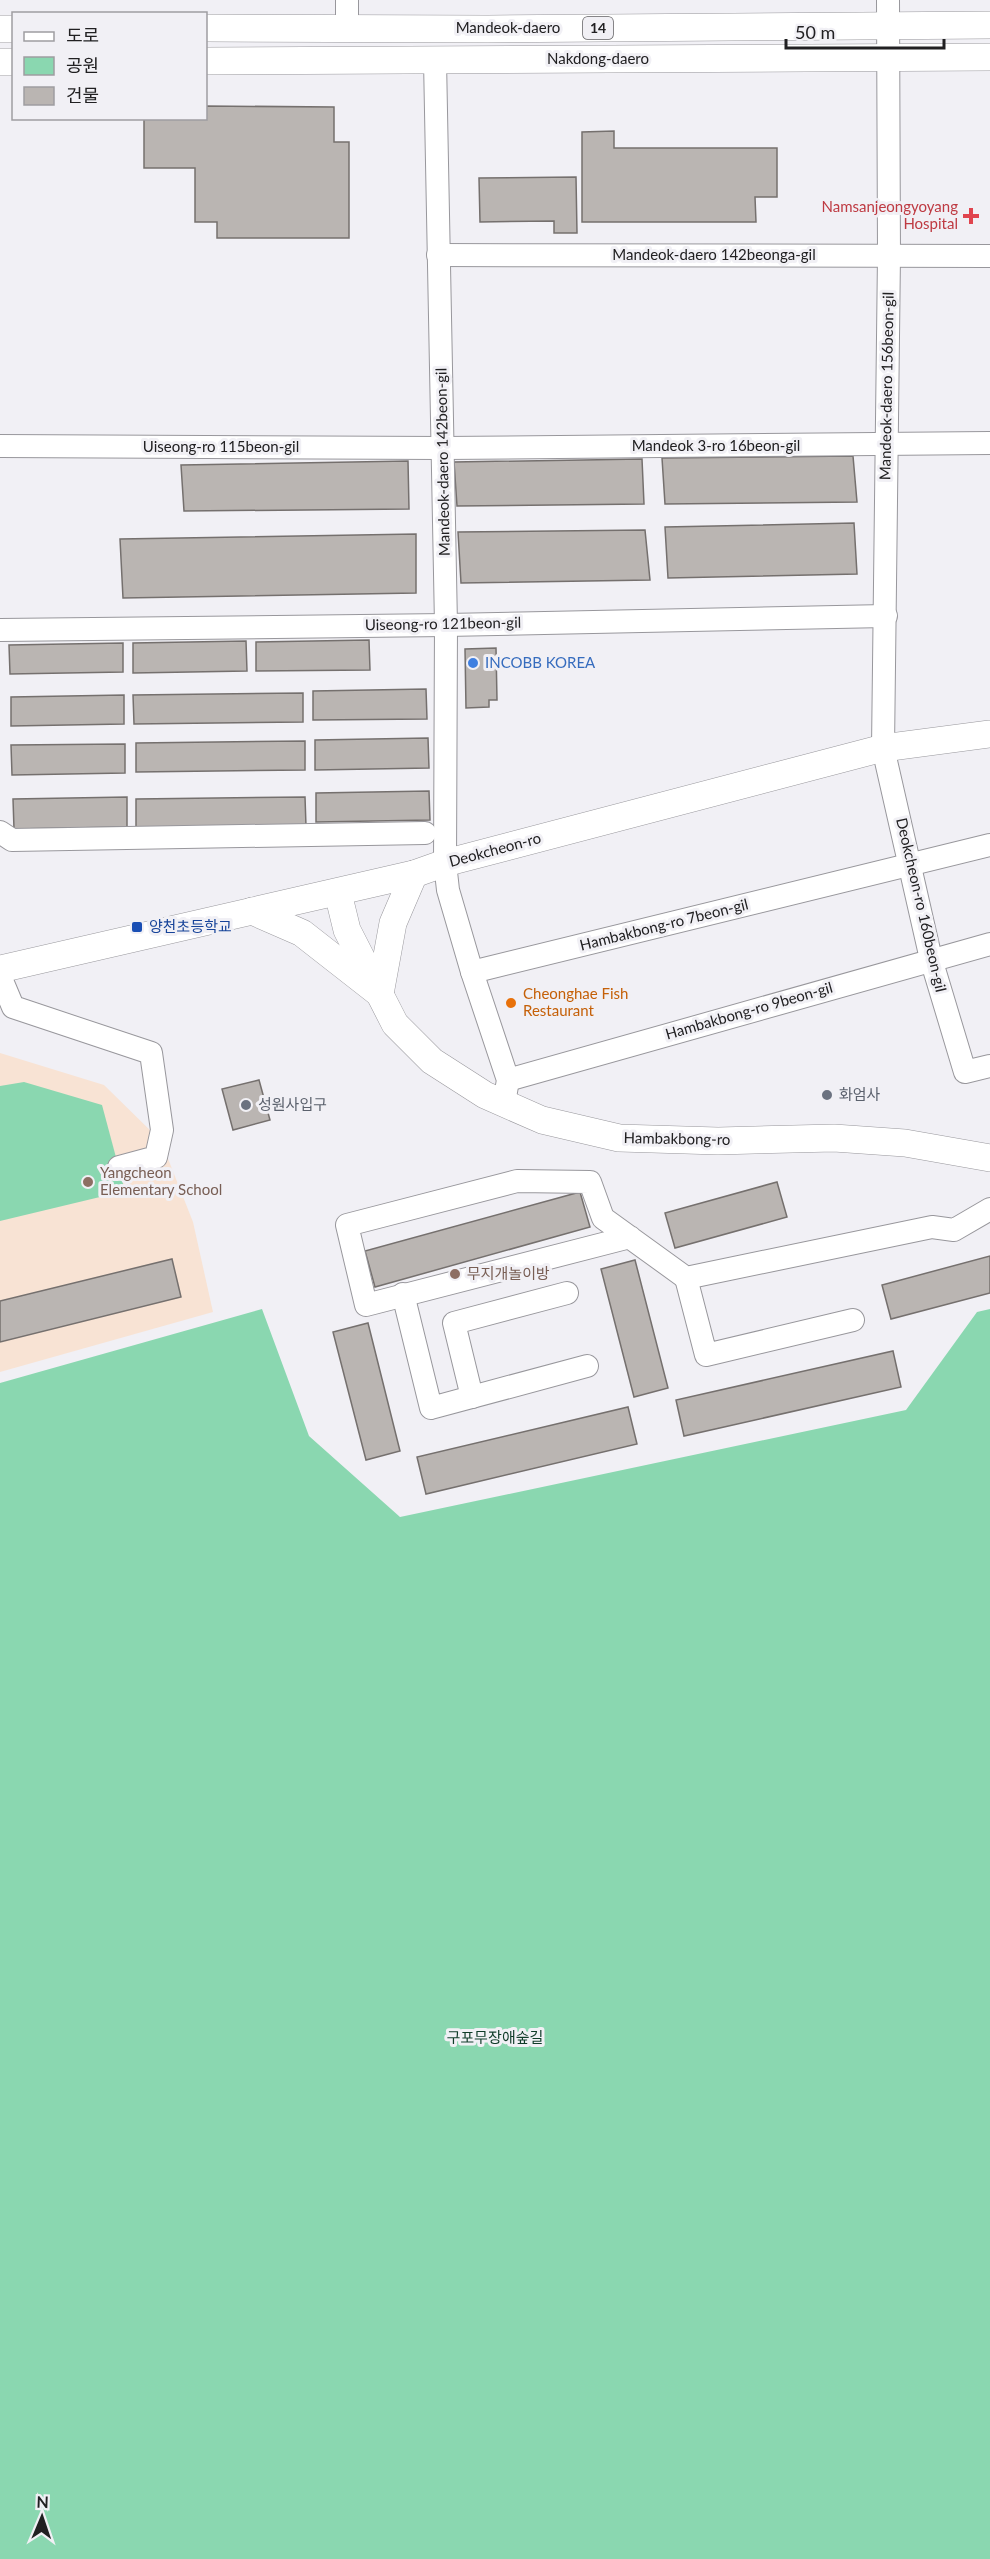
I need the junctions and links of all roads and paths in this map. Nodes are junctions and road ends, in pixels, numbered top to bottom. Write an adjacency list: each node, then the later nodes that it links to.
1 (347, 0): 4 (street)
2 (888, 12): 3 (main road, Mandeok-daero / 14); 4 (main road, Mandeok-daero / 14); 6 (street, Mandeok-daero 156beon-gil)
3 (990, 25)
4 (347, 27): 5 (main road, Mandeok-daero / 14)
5 (207, 28)
6 (888, 56): 7 (main road, Nakdong-daero); 8 (main road, Nakdong-daero); 11 (street, Mandeok-daero 156beon-gil)
7 (990, 57)
8 (435, 60): 9 (main road, Nakdong-daero); 10 (street, Mandeok-daero 142beon-gil)
9 (207, 61)
10 (438, 255): 11 (street, Mandeok-daero 142beonga-gil); 16 (street, Mandeok-daero 142beon-gil)
11 (889, 255): 12 (street, Mandeok-daero 142beonga-gil); 14 (street, Mandeok-daero 156beon-gil)
12 (990, 256)
13 (990, 443): 14 (street, Mandeok 3-ro 16beon-gil)
14 (886, 445): 16 (street, Mandeok 3-ro 16beon-gil); 17 (street, Mandeok-daero 156beon-gil)
15 (0, 446): 16 (street, Uiseong-ro 115beon-gil)
16 (443, 448): 18 (street, Mandeok-daero 142beon-gil)
17 (886, 616): 18 (street, Uiseong-ro 121beon-gil); 21 (street, Mandeok-daero 156beon-gil)
18 (446, 625): 19 (street, Uiseong-ro 121beon-gil); 25 (street, Mandeok-daero 142beon-gil)
19 (0, 630)
20 (990, 735): 21 (main road, Deokcheon-ro)
21 (884, 748): 25 (main road, Deokcheon-ro); 26 (street, Deokcheon-ro 160beon-gil)
22 (0, 832): 23 (street)
23 (425, 833)
24 (990, 845): 26 (street, Hambakbong-ro 7beon-gil)
25 (445, 863): 27 (main road, Deokcheon-ro); 33 (street, Mandeok-daero 142beon-gil)
26 (912, 866): 31 (street, Deokcheon-ro 160beon-gil); 33 (street, Hambakbong-ro 7beon-gil)
27 (414, 874): 28 (main road, Deokcheon-ro); 35 (main road)
28 (338, 893): 29 (main road, Deokcheon-ro); 35 (main road, Hambakbong-ro)
29 (252, 911): 32 (main road, Deokcheon-ro); 35 (main road)
30 (990, 944): 31 (street, Hambakbong-ro 9beon-gil)
31 (931, 959): 36 (street, Deokcheon-ro 160beon-gil); 37 (street, Hambakbong-ro 9beon-gil)
32 (0, 969)
33 (472, 972): 37 (street)
34 (0, 976): 39 (street)
35 (380, 994): 37 (main road, Hambakbong-ro)
36 (990, 1066)
37 (506, 1092): 38 (main road, Hambakbong-ro)
38 (990, 1158)
39 (119, 1167)
40 (990, 1209): 42 (street)
41 (630, 1237): 42 (street); 44 (street); 44 (street)
42 (686, 1278): 45 (street)
43 (567, 1293): 47 (street)
44 (403, 1294): 47 (street)
45 (853, 1320)
46 (587, 1366): 47 (street)
47 (472, 1397)

